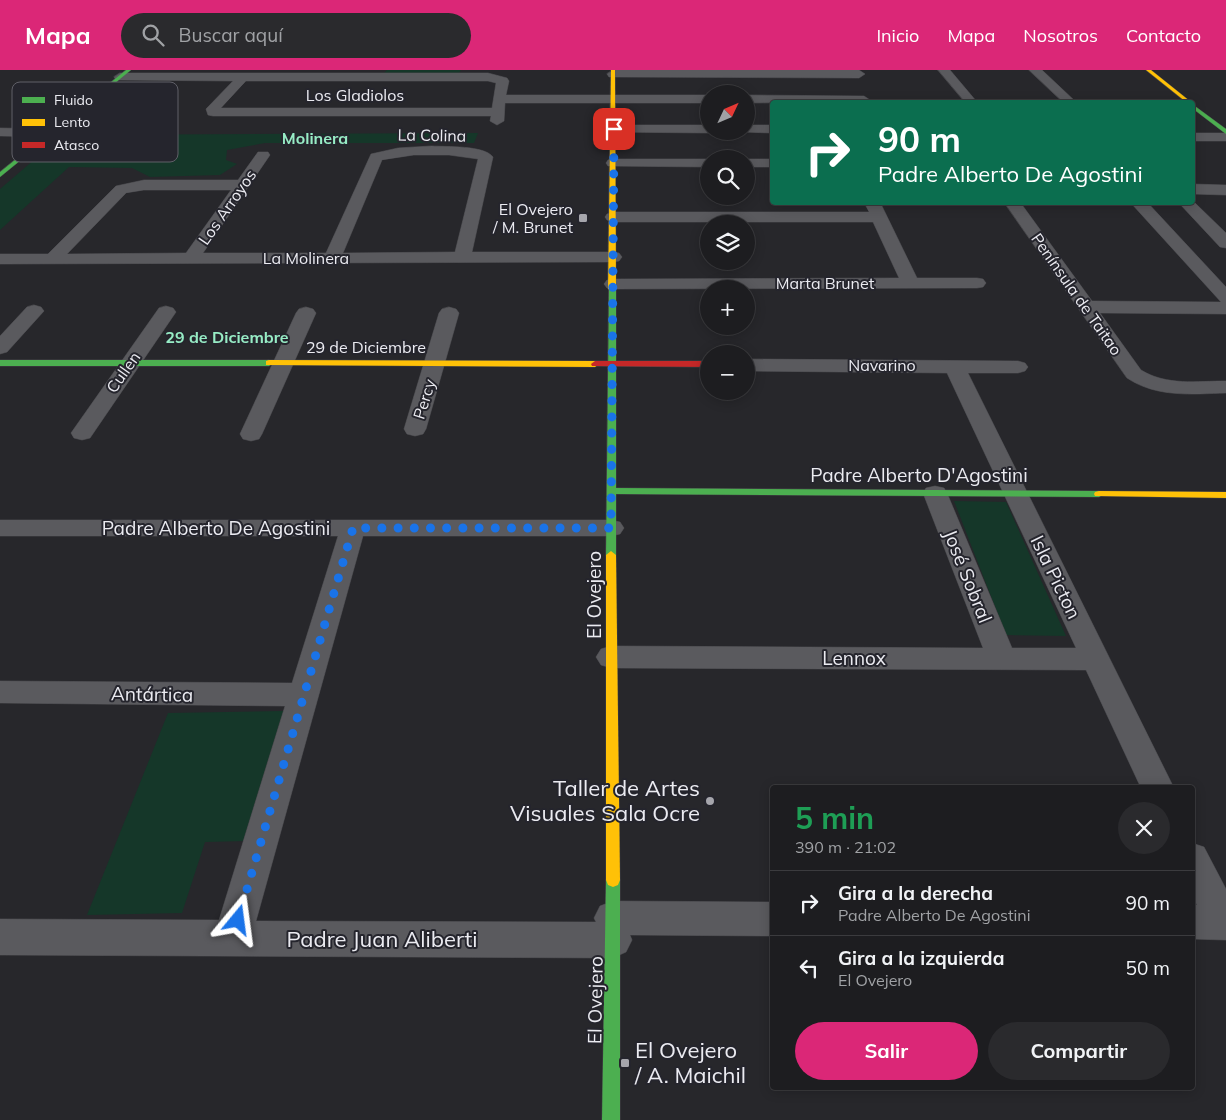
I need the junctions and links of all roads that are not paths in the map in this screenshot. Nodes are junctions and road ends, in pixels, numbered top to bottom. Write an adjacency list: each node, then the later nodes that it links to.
1 (944, 70): 14 (street)
2 (1035, 70): 15 (street)
3 (1148, 70): 16 (street)
4 (613, 72): 5 (street); 10 (street, El Ovejero)
5 (771, 72): 7 (street); 13 (street)
6 (125, 73): 8 (street); 9 (street)
7 (859, 74)
8 (243, 77): 19 (street); 19 (street, Los Gladiolos)
9 (114, 82)
10 (613, 99): 11 (street, Los Gladiolos); 19 (street, Los Gladiolos); 20 (street, El Ovejero)
11 (700, 99)
12 (755, 100): 17 (street)
13 (782, 100)
14 (969, 100)
15 (1068, 100)
16 (1186, 100)
17 (770, 101)
18 (1195, 107): 24 (street)
19 (498, 111)
20 (614, 129): 21 (street); 29 (street, El Ovejero)
21 (700, 129)
22 (755, 129): 23 (street)
23 (770, 129)
24 (1226, 132)
25 (1195, 137): 26 (street)
26 (1226, 137)
27 (263, 155): 34 (street, Los Arroyos)
28 (16, 162): 33 (street)
29 (613, 163): 30 (street); 42 (street, El Ovejero)
30 (700, 163)
31 (755, 163): 32 (street)
32 (770, 163)
33 (0, 175)
34 (242, 185): 45 (street); 46 (street, Los Arroyos)
35 (1195, 189): 36 (street)
36 (1226, 190)
37 (1014, 205): 54 (street, Península de Taitao)
38 (1141, 205): 53 (street)
39 (1189, 205): 43 (street)
40 (821, 210): 41 (street); 42 (street)
41 (875, 210): 51 (street)
42 (613, 217): 44 (street, El Ovejero)
43 (1226, 243)
44 (613, 257): 48 (street, La Molinera); 52 (street, El Ovejero)
45 (54, 258): 46 (street, La Molinera); 49 (street, La Molinera)
46 (191, 258): 47 (street, La Molinera)
47 (332, 258): 48 (street, La Molinera); 48 (street, La Colina)
48 (462, 258)
49 (0, 259)
50 (977, 282): 51 (street, Marta Brunet)
51 (912, 283): 52 (street, Marta Brunet)
52 (613, 284): 65 (street, El Ovejero)
53 (1226, 298)
54 (1087, 307): 55 (street); 70 (street, Península de Taitao)
55 (1226, 308)
56 (34, 311): 60 (street)
57 (166, 312): 62 (street, Cullen)
58 (306, 313): 63 (street)
59 (449, 313): 64 (street, Percy)
60 (0, 348)
61 (0, 363): 62 (street, 29 de Diciembre)
62 (129, 363): 63 (street, 29 de Diciembre); 72 (street, Cullen)
63 (284, 363): 64 (street, 29 de Diciembre); 73 (street)
64 (435, 363): 65 (street, 29 de Diciembre); 71 (street, Percy)
65 (613, 364): 66 (street); 74 (street, El Ovejero)
66 (700, 364)
67 (755, 364): 68 (street, Navarino)
68 (954, 366): 69 (street, Navarino); 76 (street, Isla Picton)
69 (1018, 367)
70 (1226, 387)
71 (415, 428)
72 (82, 433)
73 (251, 434)
74 (612, 491): 75 (street, Padre Alberto D'Agostini); 80 (street, El Ovejero)
75 (934, 493): 76 (street, Padre Alberto D'Agostini); 82 (street, José Sobral)
76 (1015, 493): 77 (street, Padre Alberto D'Agostini); 83 (street, Isla Picton)
77 (1226, 495)
78 (0, 528): 79 (street, Padre Alberto De Agostini)
79 (353, 528): 80 (street, Padre Alberto De Agostini); 85 (street)
80 (611, 528): 81 (street, El Ovejero)
81 (611, 657): 82 (street, Lennox); 90 (street, El Ovejero)
82 (1002, 659): 83 (street, Lennox)
83 (1096, 659): 86 (street, Isla Picton)
84 (0, 692): 85 (street, Antártica)
85 (304, 695): 92 (street)
86 (1157, 785)
87 (1195, 867): 89 (street)
88 (770, 919): 90 (street, Padre Juan Aliberti)
89 (1214, 923)
90 (613, 929): 92 (street, Padre Juan Aliberti); 93 (street, El Ovejero)
91 (0, 937): 92 (street, Padre Juan Aliberti)
92 (232, 939)
93 (611, 1120)

